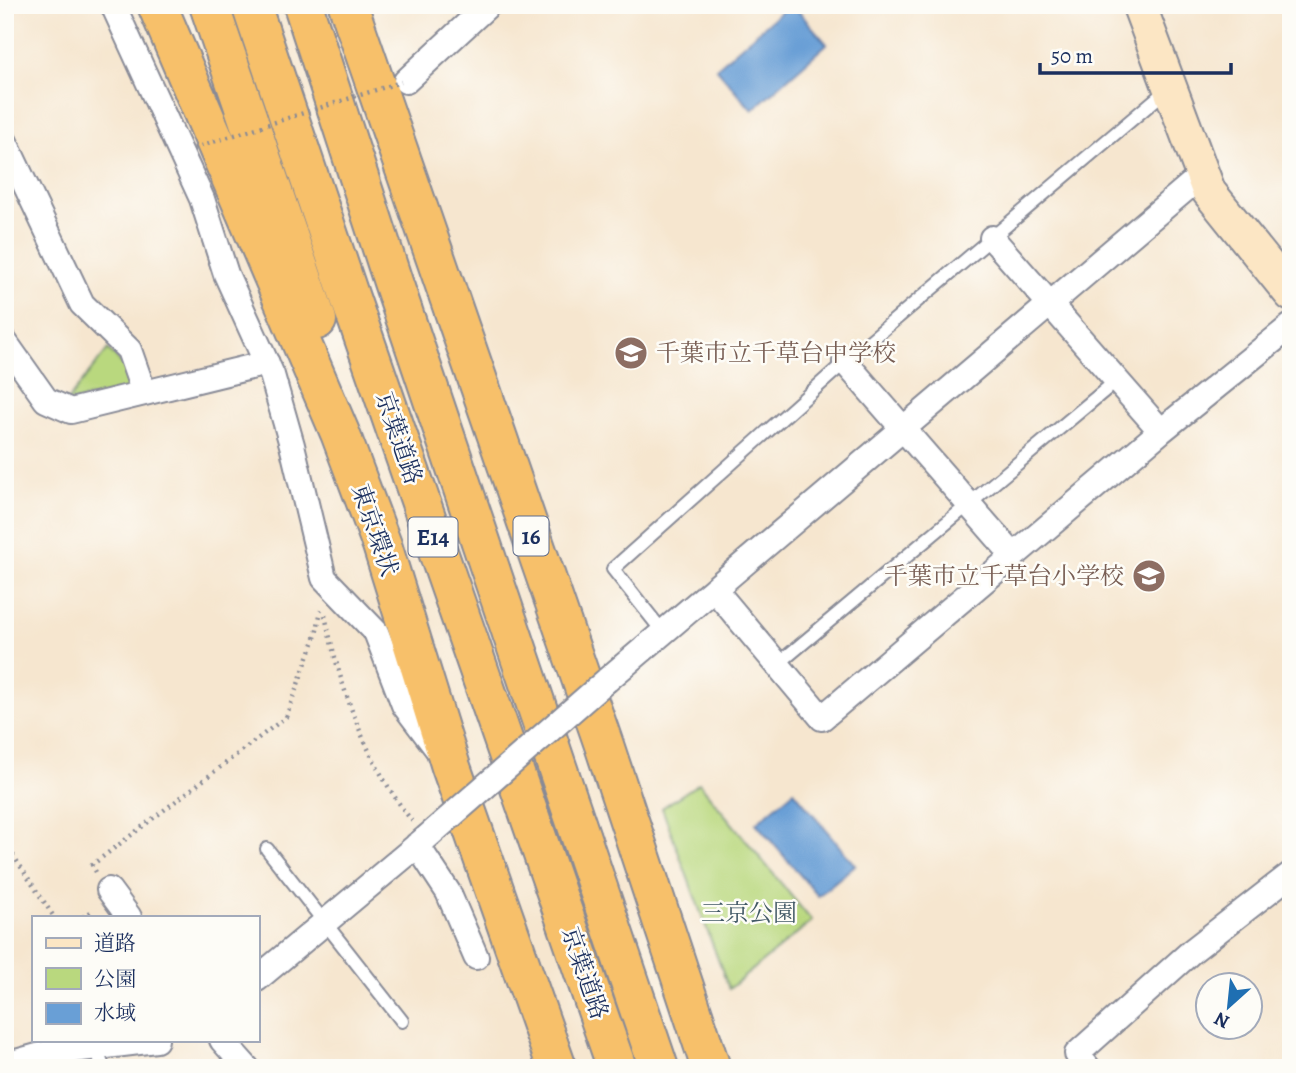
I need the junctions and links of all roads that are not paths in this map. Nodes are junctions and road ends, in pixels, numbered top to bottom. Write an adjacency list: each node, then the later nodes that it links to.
1 (114, 5): 19 (street)
2 (157, 5): 28 (highway, 東京環状)
3 (209, 5): 28 (highway)
4 (251, 5): 46 (highway, 京葉道路 / E14)
5 (303, 5): 47 (highway, 京葉道路 / E14)
6 (348, 5): 48 (highway, 16)
7 (488, 5): 9 (street)
8 (1139, 5): 10 (street)
9 (403, 81)
10 (1169, 88): 12 (street); 13 (lane)
11 (5, 142): 21 (street)
12 (1202, 174): 14 (street); 15 (street)
13 (992, 238): 15 (street); 18 (lane)
14 (1291, 294)
15 (1049, 304): 20 (street); 22 (street)
16 (1291, 326): 23 (street)
17 (5, 342): 21 (street)
18 (845, 362): 22 (street); 27 (lane)
19 (267, 363): 21 (street); 30 (street)
20 (1116, 381): 23 (street); 24 (lane)
21 (144, 393)
22 (903, 428): 24 (street); 26 (street)
23 (1161, 431): 25 (street)
24 (969, 505): 25 (street); 29 (lane)
25 (1013, 555): 29 (street)
26 (714, 589): 27 (street); 29 (street)
27 (663, 632): 31 (street, bridge)
28 (415, 652): 30 (highway, 東京環状)
29 (778, 664)
30 (451, 767): 45 (highway, 東京環状)
31 (422, 842): 36 (street); 37 (street)
32 (267, 849): 36 (lane)
33 (1291, 874): 49 (street)
34 (109, 890): 35 (street)
35 (128, 916)
36 (325, 922): 38 (street); 39 (lane)
37 (476, 957)
38 (259, 976)
39 (402, 1021)
40 (150, 1042): 42 (street)
41 (224, 1042): 44 (street)
42 (100, 1058): 43 (street)
43 (5, 1065)
44 (247, 1068)
45 (557, 1068)
46 (617, 1068)
47 (659, 1068)
48 (712, 1068)
49 (1088, 1068)

